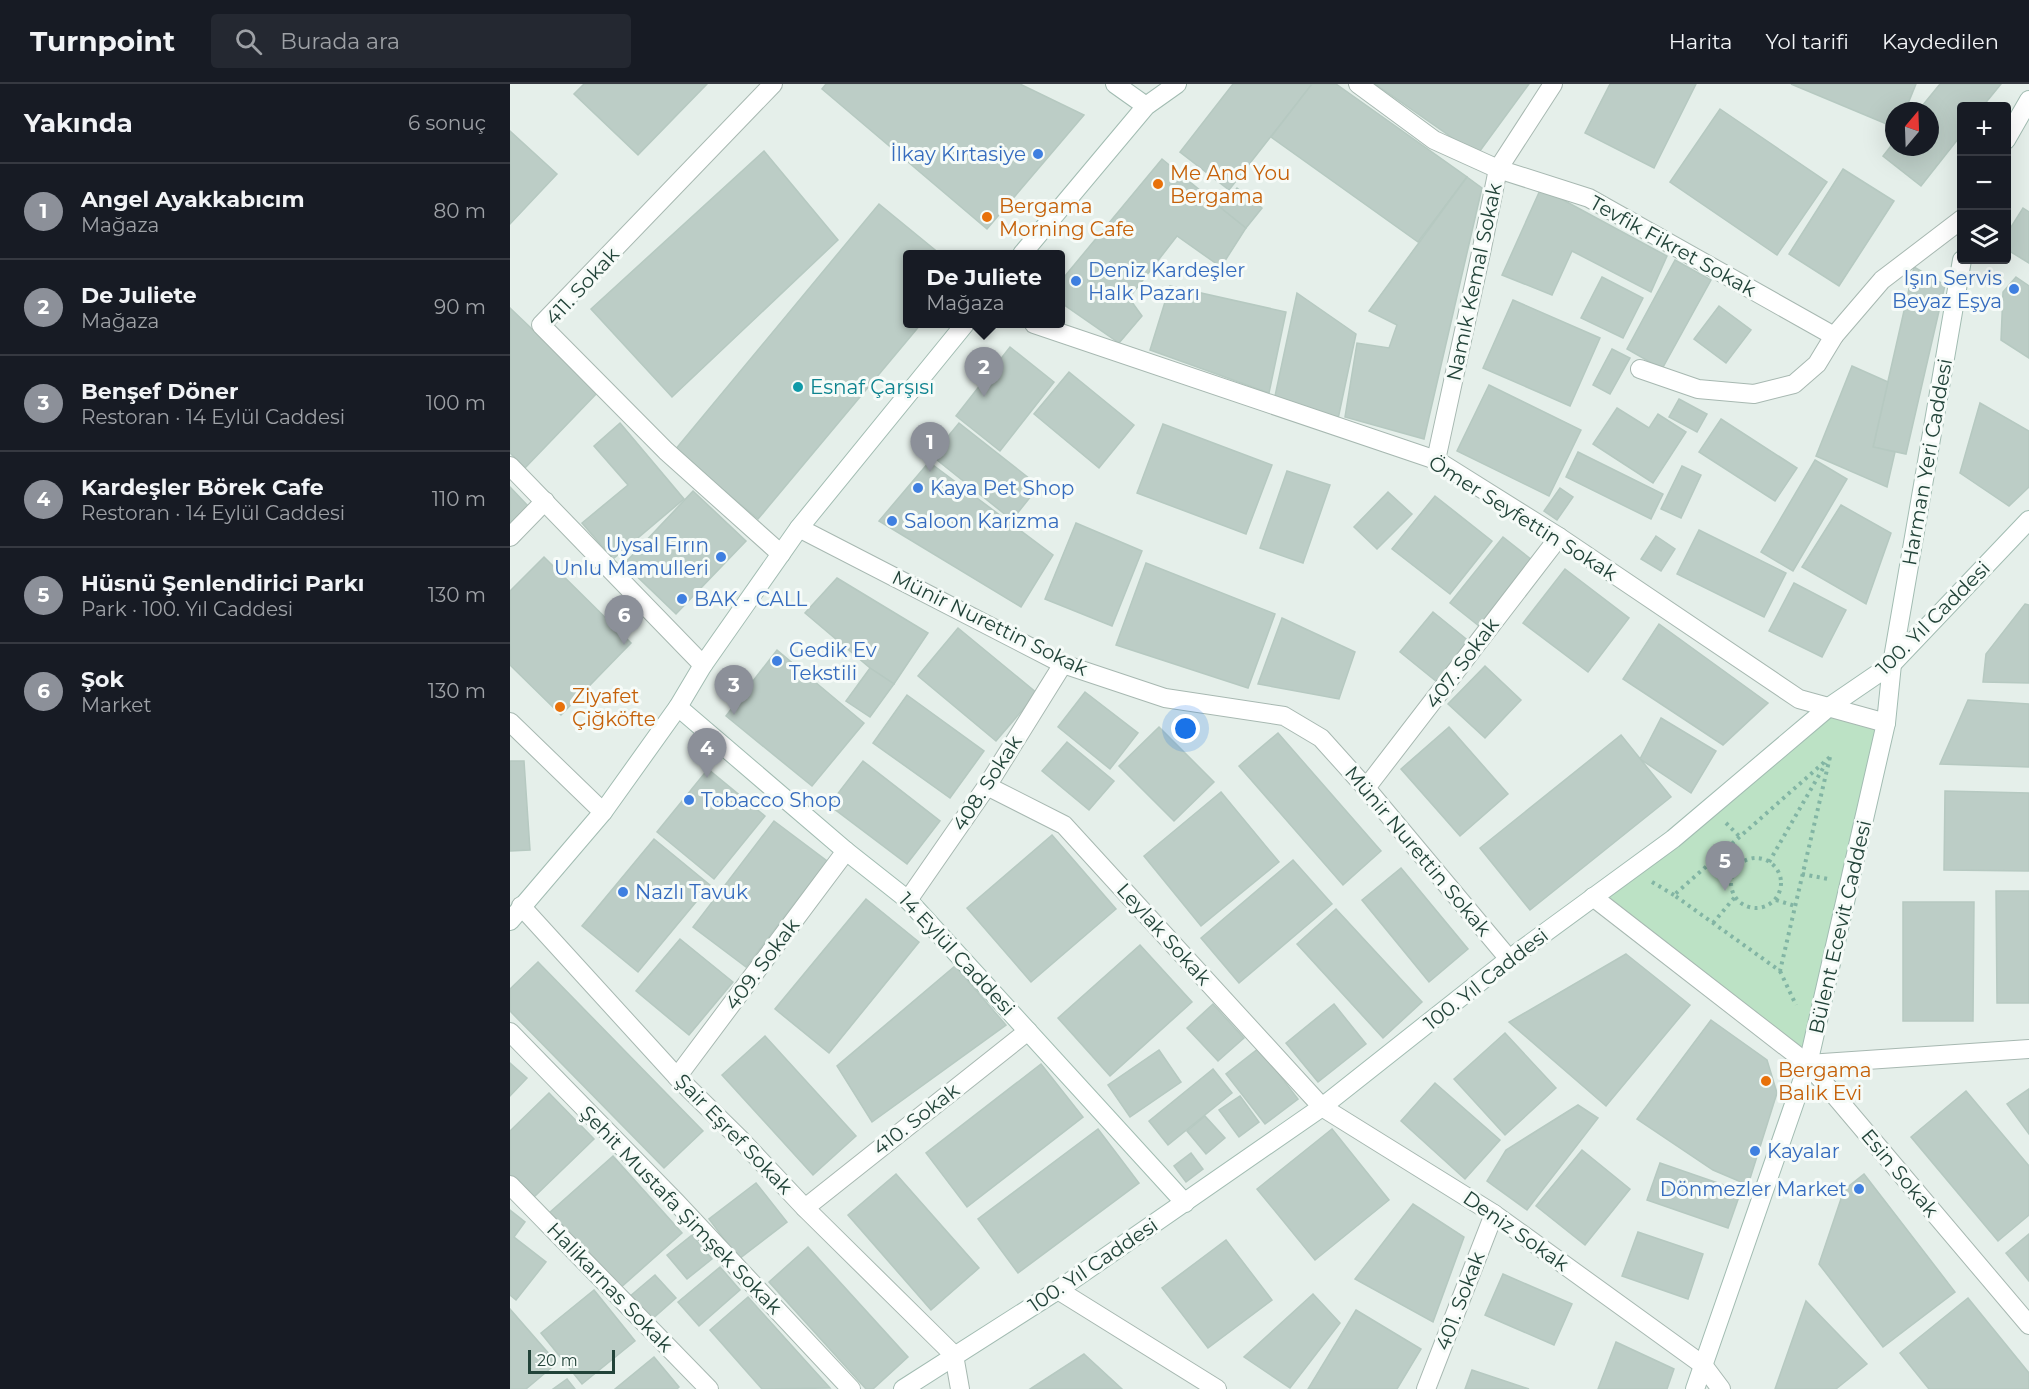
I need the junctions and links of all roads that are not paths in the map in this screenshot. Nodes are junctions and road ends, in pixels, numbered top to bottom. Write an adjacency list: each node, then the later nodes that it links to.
1 (773, 84): 25 (street, 411. Sokak)
2 (1115, 84): 8 (street)
3 (1153, 84): 8 (street)
4 (1177, 84): 8 (street)
5 (1358, 84): 10 (street, Tevfik Fikret Sokak)
6 (1553, 84): 10 (street, Namık Kemal Sokak)
7 (2029, 100): 9 (street)
8 (1146, 106): 12 (street)
9 (2011, 133)
10 (1498, 169): 16 (street, Tevfik Fikret Sokak); 18 (street, Namık Kemal Sokak)
11 (1957, 223): 16 (street)
12 (1026, 250)
13 (1961, 264): 27 (street, Harman Yeri Caddesi)
14 (962, 328): 22 (street)
15 (1046, 328): 18 (street, Ömer Seyfettin Sokak)
16 (1834, 336): 17 (street)
17 (1640, 369)
18 (1436, 460): 24 (street, Ömer Seyfettin Sokak)
19 (510, 466): 20 (street)
20 (545, 501): 23 (street); 28 (street)
21 (2029, 520): 27 (street, 100. Yıl Caddesi)
22 (799, 528): 25 (street); 26 (street, Münir Nurettin Sokak)
23 (510, 537)
24 (1558, 537): 30 (street, Ömer Seyfettin Sokak); 34 (street, 407. Sokak)
25 (781, 554): 28 (street)
26 (1063, 664): 33 (street, 408. Sokak); 34 (street, Münir Nurettin Sokak)
27 (1892, 664): 30 (street, 100. Yıl Caddesi); 32 (street, Bülent Ecevit Caddesi)
28 (703, 665): 29 (street)
29 (678, 706): 35 (street); 36 (street, 14 Eylül Caddesi)
30 (1828, 707): 32 (street, Ömer Seyfettin Sokak); 37 (street, 100. Yıl Caddesi)
31 (510, 722): 35 (street)
32 (1886, 723): 45 (street, Bülent Ecevit Caddesi)
33 (987, 786): 38 (street, 408. Sokak); 47 (street, Leylak Sokak)
34 (1366, 788): 41 (street, Münir Nurettin Sokak)
35 (603, 812): 39 (street)
36 (846, 851): 38 (street, 14 Eylül Caddesi); 46 (street, 409. Sokak)
37 (1593, 897): 41 (street, 100. Yıl Caddesi); 45 (street, Esin Sokak)
38 (908, 900): 42 (street, 14 Eylül Caddesi)
39 (521, 906): 40 (street); 46 (street, Şair Eşref Sokak)
40 (510, 921)
41 (1509, 959): 47 (street, 100. Yıl Caddesi)
42 (1028, 1030): 49 (street, 14 Eylül Caddesi); 50 (street, 410. Sokak)
43 (510, 1032): 57 (street, Şehit Mustafa Şimşek Sokak)
44 (2029, 1049): 45 (street)
45 (1808, 1064): 53 (street, Esin Sokak); 55 (street, Bülent Ecevit Caddesi)
46 (677, 1077): 50 (street, Şair Eşref Sokak)
47 (1322, 1107): 49 (street, 100. Yıl Caddesi); 51 (street, Deniz Sokak)
48 (510, 1185): 56 (street, Halikarnas Sokak)
49 (1185, 1203): 52 (street, 100. Yıl Caddesi)
50 (805, 1208): 54 (street, Şair Eşref Sokak)
51 (1494, 1214): 55 (street, Deniz Sokak); 61 (street, 401. Sokak)
52 (1058, 1290): 54 (street, 100. Yıl Caddesi); 60 (street)
53 (2029, 1325)
54 (954, 1355): 58 (street, 100. Yıl Caddesi); 59 (street)
55 (1703, 1365): 62 (street, Bülent Ecevit Caddesi); 63 (street, Deniz Sokak)
56 (709, 1389)
57 (851, 1389)
58 (903, 1389)
59 (960, 1389)
60 (1217, 1389)
61 (1426, 1389)
62 (1695, 1389)
63 (1721, 1389)

